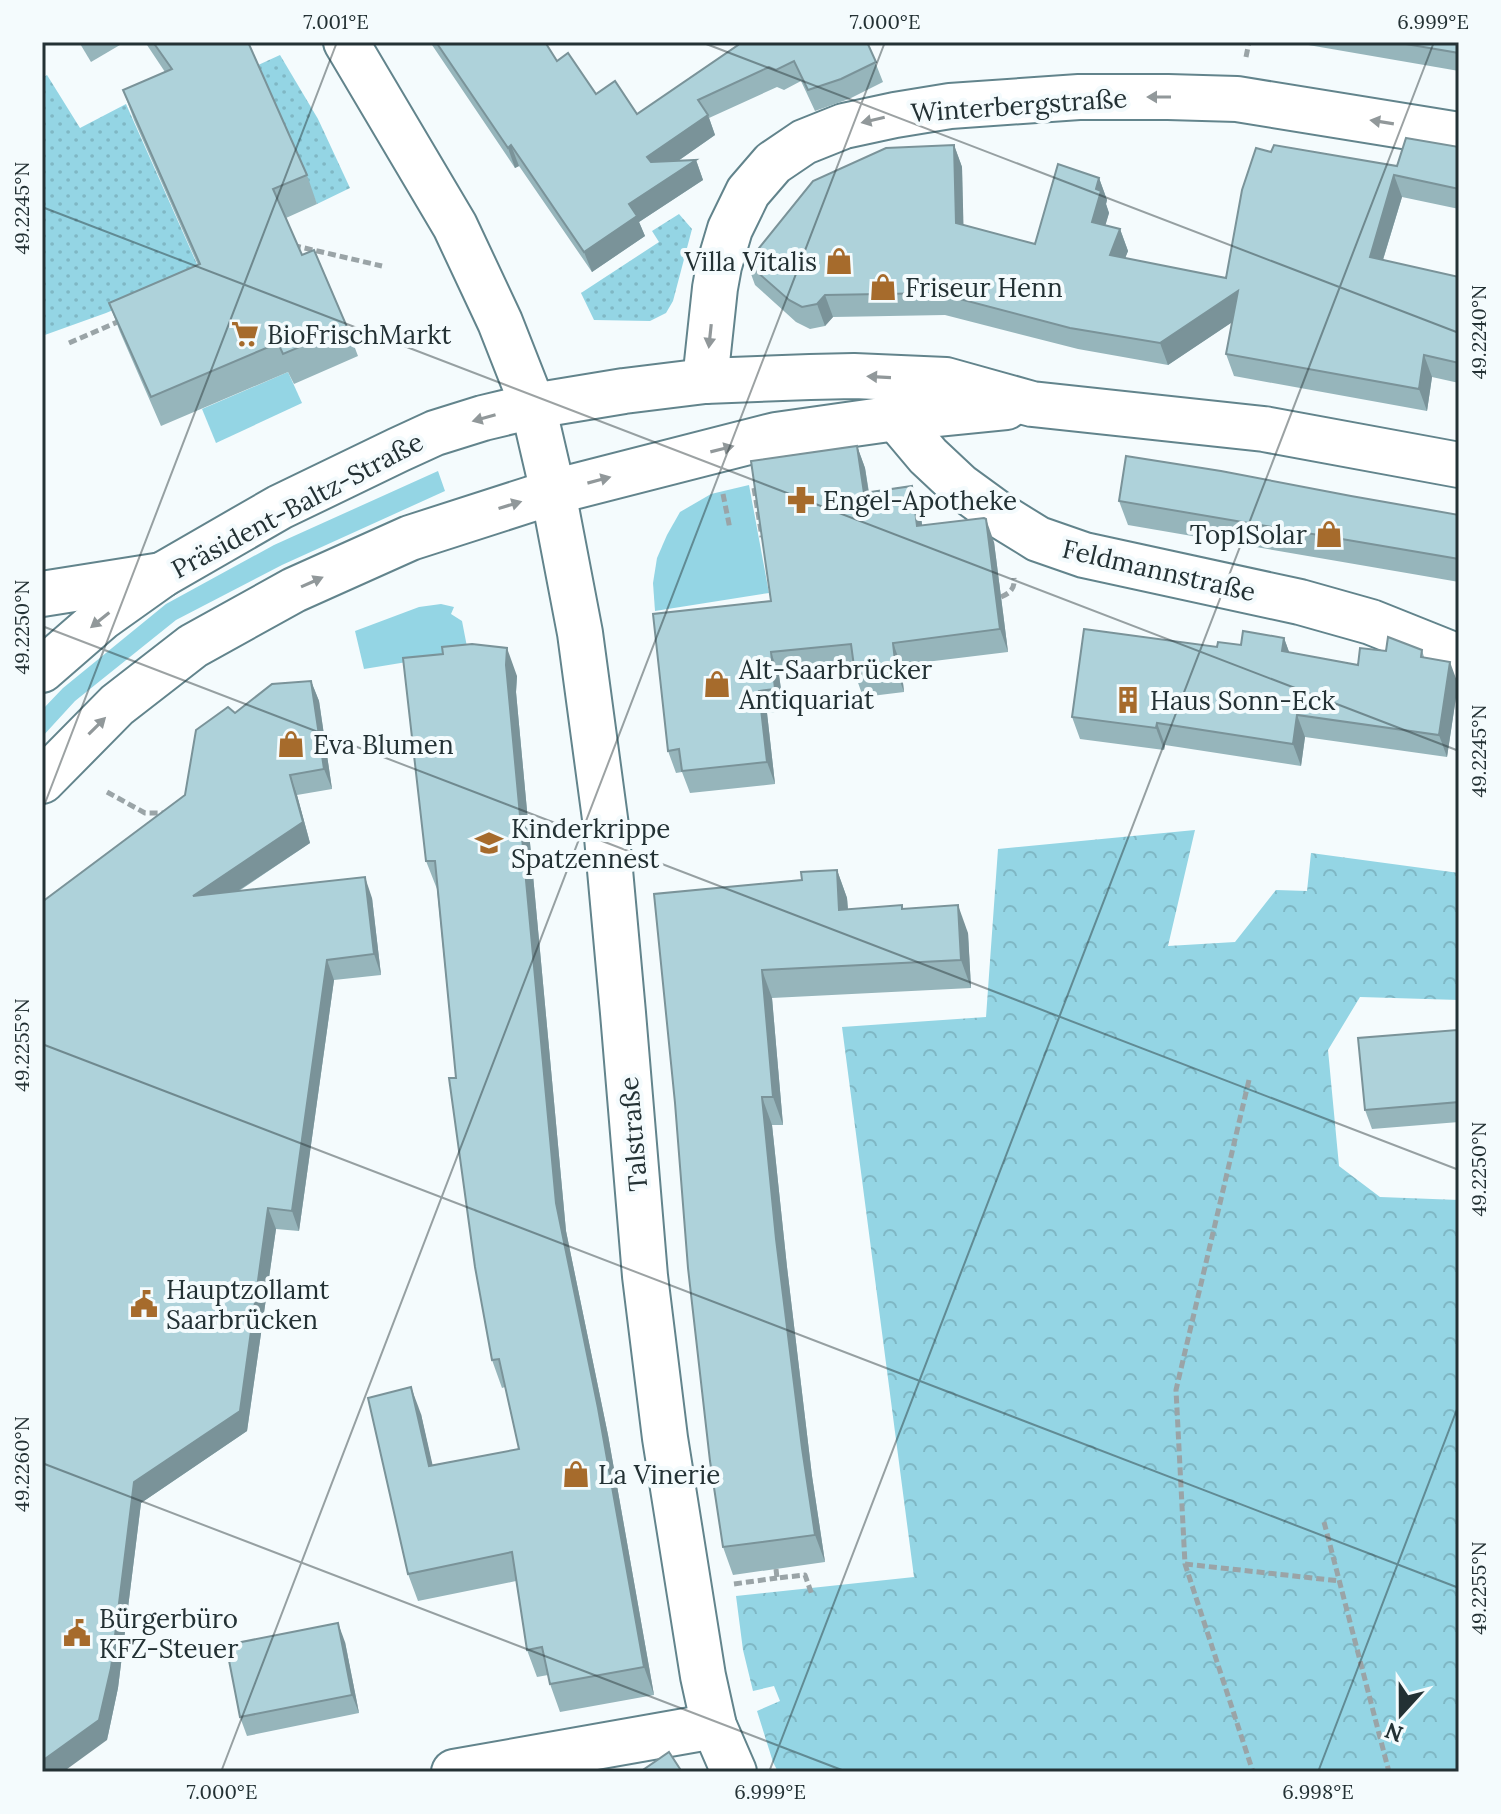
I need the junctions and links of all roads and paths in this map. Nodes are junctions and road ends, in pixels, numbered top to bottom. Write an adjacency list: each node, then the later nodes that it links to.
1 (346, 42): 9 (street, Talstraße)
2 (1459, 135): 7 (street, Winterbergstraße, one-way to 7)
3 (281, 252): 4 (path)
4 (382, 266)
5 (126, 319): 6 (path)
6 (69, 343)
7 (705, 381): 8 (street, one-way to 7); 9 (street)
8 (1032, 404): 10 (street); 11 (street)
9 (533, 406): 14 (street, Talstraße); 17 (street, Präsident-Baltz-Straße, one-way to 17)
10 (896, 418): 14 (street, one-way to 10); 21 (street, Feldmannstraße)
11 (1459, 465)
12 (752, 475): 16 (path)
13 (721, 481): 15 (path)
14 (553, 492): 23 (street, one-way to 14); 34 (street, Talstraße)
15 (730, 529)
16 (768, 542)
17 (162, 575): 19 (street); 22 (street, Präsident-Baltz-Straße, one-way to 22)
18 (1011, 593): 20 (path)
19 (42, 594)
20 (1001, 597)
21 (1459, 659)
22 (42, 670)
23 (42, 781)
24 (107, 792): 25 (path)
25 (171, 813)
26 (1249, 1080): 28 (path)
27 (1324, 1522): 31 (path)
28 (1185, 1564): 31 (path); 37 (path)
29 (776, 1569): 30 (path)
30 (777, 1578): 32 (path); 33 (path)
31 (1340, 1581): 38 (path)
32 (735, 1584)
33 (812, 1595)
34 (714, 1726): 35 (street); 36 (street, Talstraße)
35 (454, 1772)
36 (734, 1772)
37 (1253, 1772)
38 (1389, 1772)

